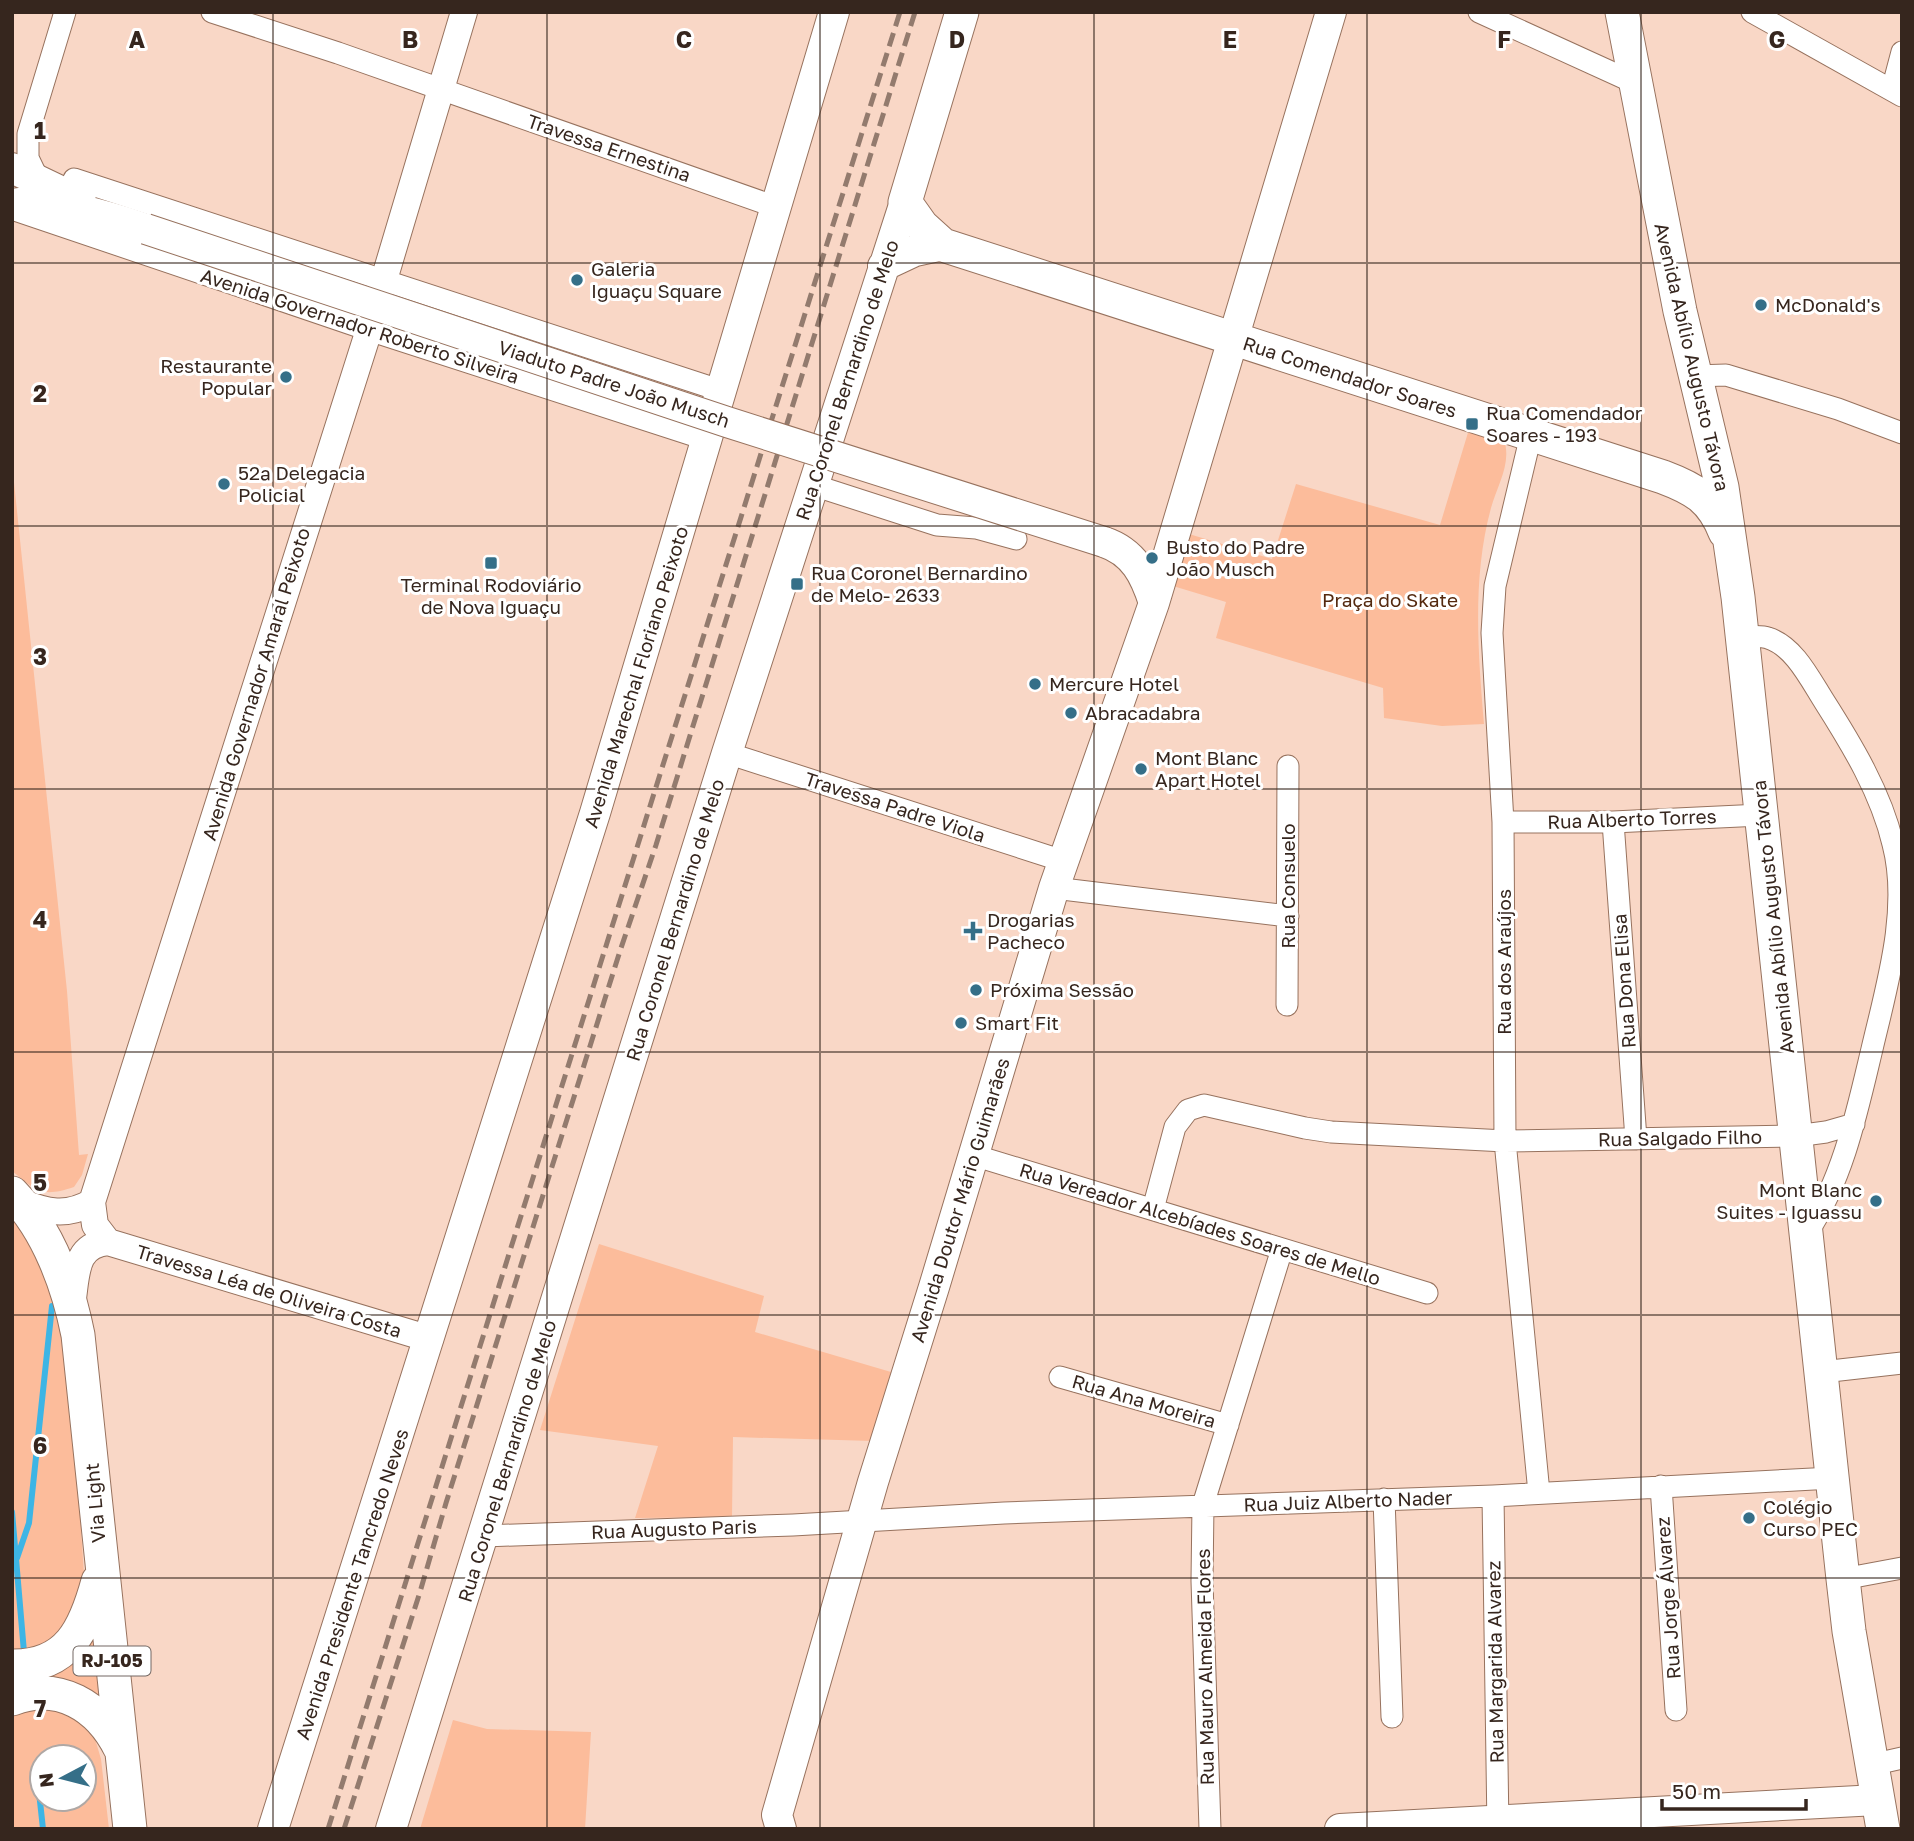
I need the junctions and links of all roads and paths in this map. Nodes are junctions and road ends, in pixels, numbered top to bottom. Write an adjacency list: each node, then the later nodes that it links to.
1 (65, 12): 16 (street)
2 (212, 12): 13 (street, Travessa Ernestina)
3 (464, 12): 13 (street, Avenida Governador Amaral Peixoto)
4 (834, 12): 18 (main road, Avenida Marechal Floriano Peixoto)
5 (962, 12): 17 (main road, Rua Coronel Bernardino de Melo)
6 (1331, 12): 23 (main road, Avenida Doutor Mário Guimarães)
7 (1479, 12): 12 (street)
8 (1622, 12): 12 (main road, Avenida Abílio Augusto Távora)
9 (1752, 12): 10 (street)
10 (1777, 19): 14 (street)
11 (1902, 52): 14 (street)
12 (1635, 83): 24 (main road, Avenida Abílio Augusto Távora)
13 (441, 89): 18 (street, Travessa Ernestina); 21 (street, Avenida Governador Amaral Peixoto)
14 (1897, 93)
15 (74, 179): 21 (street)
16 (19, 192): 22 (street, Avenida Governador Roberto Silveira); 34 (main road, Viaduto Padre João Musch, bridge)
17 (905, 202): 19 (main road, Rua Comendador Soares); 20 (main road, Rua Coronel Bernardino de Melo)
18 (776, 207): 25 (main road, Avenida Marechal Floriano Peixoto)
19 (943, 245): 20 (main road); 23 (main road, Rua Comendador Soares)
20 (883, 266): 31 (main road, Rua Coronel Bernardino de Melo)
21 (384, 280): 22 (street, Avenida Governador Amaral Peixoto); 25 (street)
22 (369, 330): 29 (street, Avenida Governador Roberto Silveira); 52 (street, Avenida Governador Amaral Peixoto)
23 (1232, 340): 27 (main road, Rua Comendador Soares); 32 (main road, Avenida Doutor Mário Guimarães)
24 (1695, 376): 26 (street); 28 (main road, Avenida Abílio Augusto Távora)
25 (722, 391): 29 (main road, Avenida Marechal Floriano Peixoto)
26 (1902, 433)
27 (1531, 435): 30 (main road, Rua Comendador Soares); 41 (street, Rua dos Araújos)
28 (1708, 435): 30 (main road); 35 (main road, Avenida Abílio Augusto Távora)
29 (708, 440): 59 (main road, Avenida Marechal Floriano Peixoto)
30 (1663, 477): 35 (main road, Rua Comendador Soares)
31 (813, 485): 33 (street); 38 (main road, Rua Coronel Bernardino de Melo)
32 (1180, 519): 34 (main road, Viaduto Padre João Musch); 36 (main road, Avenida Doutor Mário Guimarães)
33 (1016, 539)
34 (1108, 543): 36 (main road, Viaduto Padre João Musch)
35 (1730, 544): 37 (main road, Avenida Abílio Augusto Távora)
36 (1154, 603): 43 (main road, Avenida Doutor Mário Guimarães)
37 (1742, 637): 40 (main road, Avenida Abílio Augusto Távora); 46 (street)
38 (727, 753): 43 (street, Travessa Padre Viola); 71 (main road, Rua Coronel Bernardino de Melo)
39 (1288, 766): 44 (street, Rua Consuelo)
40 (1761, 815): 42 (street, Rua Alberto Torres); 47 (main road, Avenida Abílio Augusto Távora)
41 (1503, 822): 42 (street, Rua Alberto Torres); 49 (street, Rua dos Araújos)
42 (1613, 822): 48 (street, Rua Dona Elisa)
43 (1058, 875): 44 (street, Travessa Padre Viola); 50 (main road, Avenida Doutor Mário Guimarães)
44 (1287, 916): 45 (street, Rua Consuelo)
45 (1287, 1005)
46 (1853, 1124): 47 (street, Rua Salgado Filho); 54 (street)
47 (1796, 1136): 48 (street, Rua Salgado Filho); 54 (main road, Avenida Abílio Augusto Távora)
48 (1636, 1139): 49 (street, Rua Salgado Filho)
49 (1505, 1141): 53 (street, Rua Salgado Filho); 66 (street, Rua dos Araújos)
50 (973, 1155): 53 (street, Rua Vereador Alcebíades Soares de Mello); 70 (main road, Avenida Doutor Mário Guimarães)
51 (17, 1198): 52 (street); 58 (main road, Via Light / RJ-105)
52 (92, 1202): 55 (street)
53 (1153, 1209): 56 (street, Rua Vereador Alcebíades Soares de Mello)
54 (1807, 1233): 61 (main road, Avenida Abílio Augusto Távora)
55 (108, 1242): 58 (street); 59 (street, Travessa Léa de Oliveira Costa)
56 (1282, 1249): 57 (street, Rua Vereador Alcebíades Soares de Mello); 63 (street, Rua Mauro Almeida Flores)
57 (1427, 1293)
58 (72, 1305): 72 (main road, Via Light / RJ-105)
59 (430, 1339): 85 (main road, Avenida Presidente Tancredo Neves)
60 (1902, 1363): 61 (street)
61 (1822, 1372): 64 (main road, Avenida Abílio Augusto Távora)
62 (1060, 1377): 63 (street, Rua Ana Moreira)
63 (1228, 1425): 69 (street, Rua Mauro Almeida Flores)
64 (1832, 1478): 65 (street, Rua Juiz Alberto Nader); 74 (main road, Avenida Abílio Augusto Távora)
65 (1661, 1486): 66 (street, Rua Juiz Alberto Nader); 77 (street, Rua Jorge Álvarez)
66 (1539, 1493): 67 (street, Rua Juiz Alberto Nader)
67 (1493, 1496): 68 (street, Rua Juiz Alberto Nader); 83 (street, Rua Margarida Alvarez)
68 (1384, 1499): 69 (street, Rua Juiz Alberto Nader); 78 (street)
69 (1203, 1505): 70 (street, Rua Juiz Alberto Nader); 87 (street, Rua Mauro Almeida Flores)
70 (864, 1519): 71 (street, Rua Augusto Paris); 82 (main road, Avenida Doutor Mário Guimarães)
71 (484, 1536): 86 (main road, Rua Coronel Bernardino de Melo)
72 (101, 1569): 75 (main road); 79 (main road, Via Light / RJ-105)
73 (1902, 1569): 74 (street)
74 (1843, 1579): 80 (main road, Avenida Abílio Augusto Távora)
75 (12, 1666)
76 (12, 1699): 79 (main road)
77 (1676, 1710)
78 (1392, 1717)
79 (122, 1753): 84 (main road, Via Light / RJ-105)
80 (1886, 1761): 81 (main road, Avenida Abílio Augusto Távora)
81 (1880, 1814): 83 (main road)
82 (777, 1824)
83 (1498, 1824): 88 (main road)
84 (130, 1829)
85 (274, 1829)
86 (391, 1829)
87 (1210, 1829)
88 (1340, 1829)

